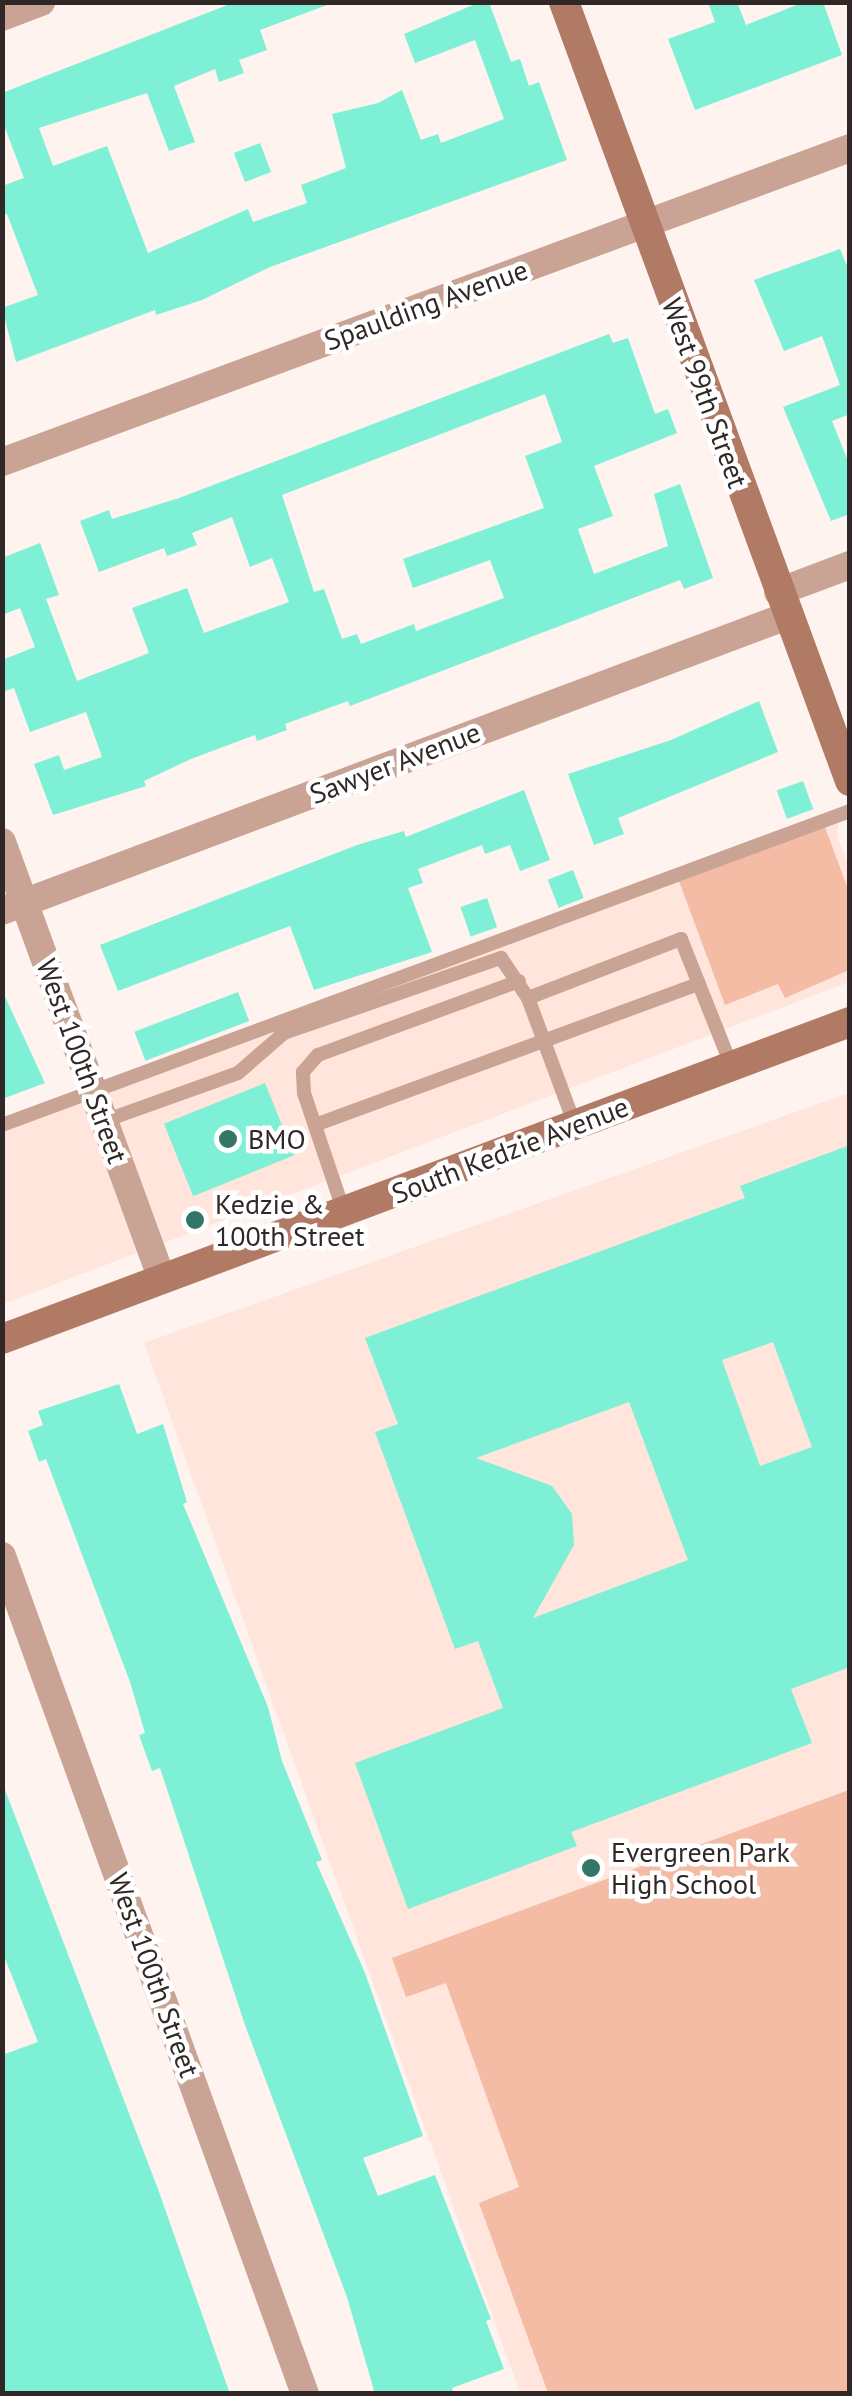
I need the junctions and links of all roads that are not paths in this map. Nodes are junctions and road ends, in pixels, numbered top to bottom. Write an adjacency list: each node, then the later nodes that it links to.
1 (41, 2): 3 (street)
2 (564, 2): 5 (main road, West 99th Street)
3 (2, 17)
4 (850, 148): 5 (street, Spaulding Avenue)
5 (642, 224): 6 (street, Spaulding Avenue); 8 (main road, West 99th Street)
6 (2, 462)
7 (850, 566): 8 (street, Sawyer Avenue)
8 (782, 604): 9 (main road, West 99th Street); 12 (street, Sawyer Avenue)
9 (848, 775)
10 (850, 811): 19 (lane)
11 (2, 842): 12 (street, West 100th Street)
12 (14, 907): 19 (street, West 100th Street)
13 (519, 981): 15 (lane); 20 (lane); 21 (lane)
14 (699, 984): 15 (lane); 17 (lane); 18 (lane)
15 (528, 998): 17 (lane)
16 (850, 1022): 18 (main road, South Kedzie Avenue)
17 (544, 1042): 21 (lane); 22 (lane)
18 (732, 1067): 22 (main road, South Kedzie Avenue)
19 (93, 1092): 20 (street, West 100th Street); 23 (lane)
20 (104, 1121): 25 (street, West 100th Street)
21 (315, 1125): 24 (lane)
22 (575, 1125): 24 (main road, South Kedzie Avenue)
23 (2, 1126)
24 (344, 1212): 25 (main road, South Kedzie Avenue)
25 (162, 1280): 26 (main road, South Kedzie Avenue)
26 (2, 1340)
27 (2, 1556): 28 (street, West 100th Street)
28 (304, 2394)

